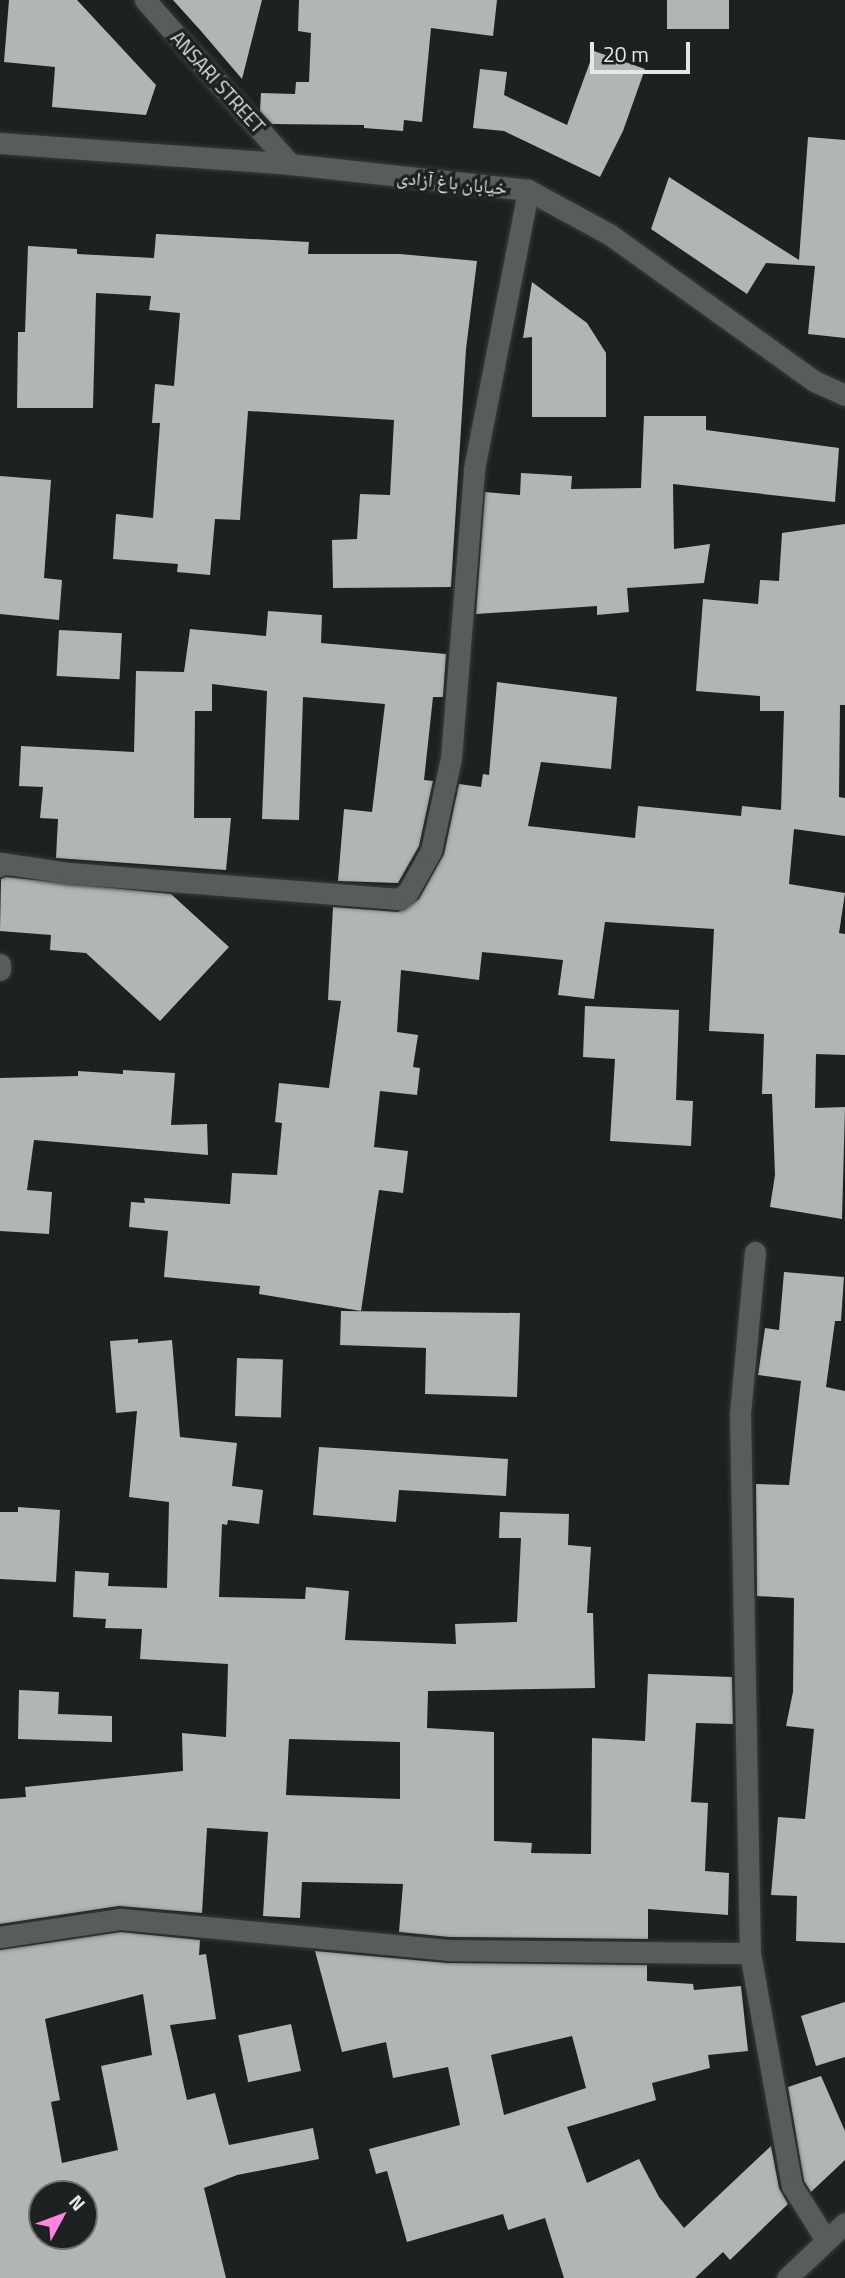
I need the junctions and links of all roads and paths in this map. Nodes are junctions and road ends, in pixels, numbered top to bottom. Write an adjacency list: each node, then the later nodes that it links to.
1 (145, 0): 3 (street, ANSARI STREET)
2 (0, 143): 3 (street, خیابان باغ آزادی)
3 (290, 164): 4 (street, خیابان باغ آزادی)
4 (528, 190): 5 (street, خیابان باغ آزادی); 6 (street)
5 (845, 395)
6 (0, 866)
7 (0, 964): 8 (street)
8 (0, 970)
9 (755, 1252): 11 (street)
10 (0, 1937): 11 (street)
11 (750, 1953): 13 (street)
12 (845, 2223): 13 (street)
13 (827, 2240): 14 (street)
14 (787, 2278)

